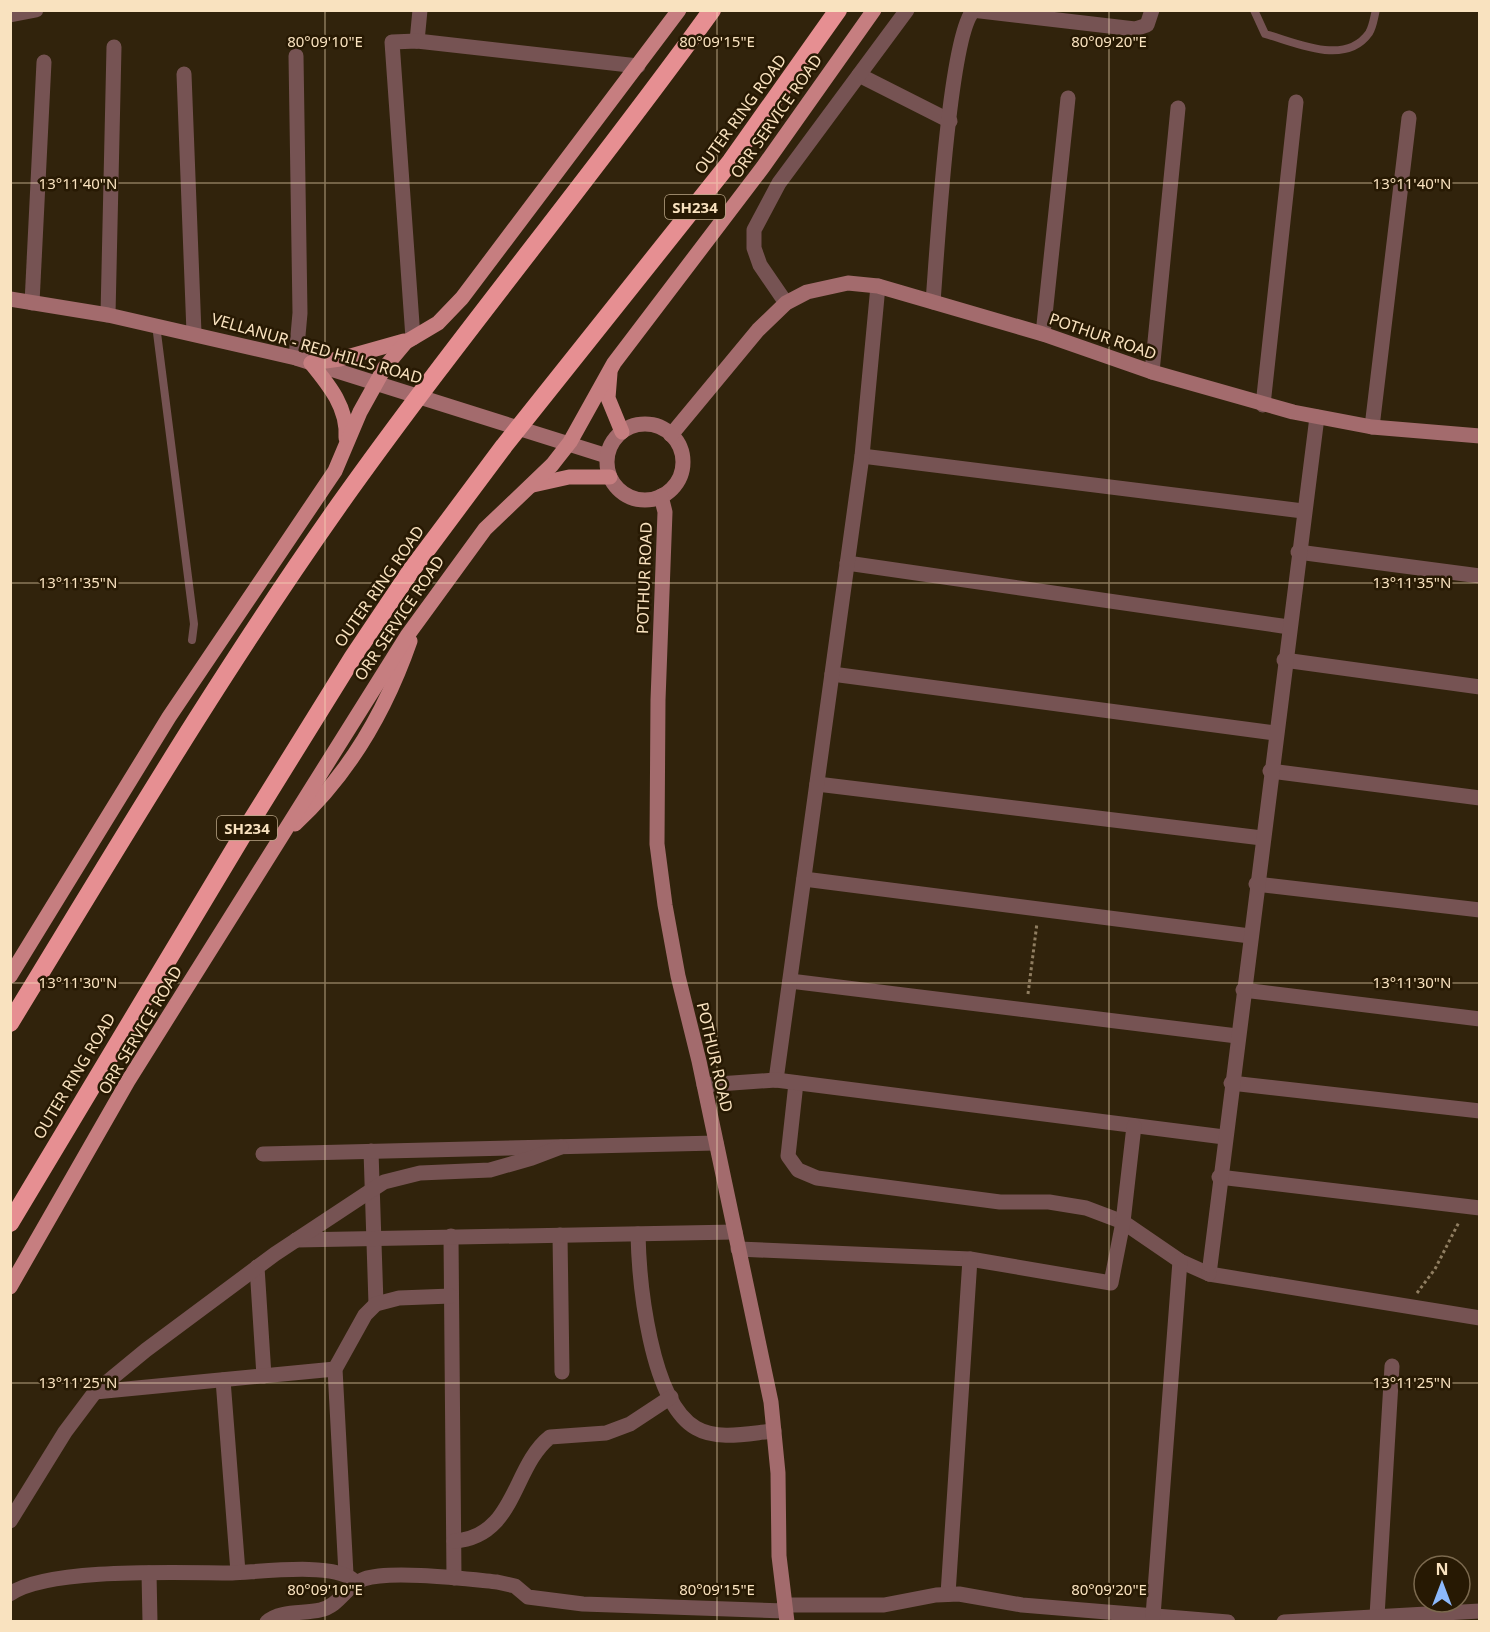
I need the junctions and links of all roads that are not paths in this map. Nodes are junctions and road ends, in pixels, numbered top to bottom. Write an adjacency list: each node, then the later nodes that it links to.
1 (36, 10): 12 (street)
2 (420, 10): 13 (street)
3 (679, 10): 17 (main road)
4 (712, 10): 74 (highway)
5 (838, 10): 93 (highway, OUTER RING ROAD / SH234)
6 (874, 10): 36 (main road, ORR SERVICE ROAD)
7 (908, 10): 19 (street)
8 (1152, 10): 11 (street)
9 (1254, 10): 10 (lane)
10 (1376, 10)
11 (973, 11): 24 (street)
12 (10, 15)
13 (417, 41): 17 (street); 34 (street)
14 (114, 47): 30 (street)
15 (296, 56): 35 (street)
16 (44, 62): 28 (street)
17 (638, 66): 34 (main road)
18 (184, 74): 32 (street)
19 (859, 75): 24 (street); 29 (street)
20 (1068, 98): 33 (street)
21 (1296, 102): 39 (street)
22 (1178, 108): 37 (street)
23 (1409, 118): 41 (street)
24 (950, 121): 27 (street)
25 (878, 286): 27 (street, POTHUR ROAD); 29 (street, POTHUR ROAD); 48 (street)
26 (10, 299): 28 (street, VELLANUR - RED HILLS ROAD)
27 (933, 302): 33 (street, POTHUR ROAD)
28 (32, 303): 30 (street, VELLANUR - RED HILLS ROAD)
29 (786, 303): 43 (street, POTHUR ROAD)
30 (108, 315): 31 (street, VELLANUR - RED HILLS ROAD)
31 (156, 326): 32 (street, VELLANUR - RED HILLS ROAD); 57 (lane)
32 (194, 333): 35 (street, VELLANUR - RED HILLS ROAD)
33 (1043, 334): 37 (street, POTHUR ROAD)
34 (413, 338): 35 (main road); 38 (main road)
35 (303, 360): 38 (street, VELLANUR - RED HILLS ROAD); 46 (main road)
36 (611, 367): 42 (main road); 45 (main road, ORR SERVICE ROAD)
37 (1152, 372): 39 (street, POTHUR ROAD)
38 (377, 382): 45 (street, VELLANUR - RED HILLS ROAD); 46 (main road)
39 (1263, 405): 40 (street, POTHUR ROAD)
40 (1317, 417): 41 (street, POTHUR ROAD); 52 (street)
41 (1372, 427): 44 (street, POTHUR ROAD)
42 (622, 432): 43 (street); 47 (street)
43 (671, 435): 51 (street)
44 (1479, 436)
45 (570, 442): 47 (street, VELLANUR - RED HILLS ROAD); 50 (main road, ORR SERVICE ROAD)
46 (346, 444): 70 (main road)
47 (607, 456): 49 (street)
48 (862, 456): 52 (street); 54 (street)
49 (610, 477): 50 (main road); 51 (street, POTHUR ROAD)
50 (531, 486): 105 (main road, ORR SERVICE ROAD)
51 (662, 496): 79 (street, POTHUR ROAD)
52 (1303, 511): 53 (street)
53 (1298, 552): 55 (street); 56 (street)
54 (847, 564): 56 (street); 59 (street)
55 (1479, 576)
56 (1289, 627): 58 (street)
57 (192, 640)
58 (1284, 660): 60 (street); 61 (street)
59 (832, 674): 61 (street); 63 (street)
60 (1479, 687)
61 (1275, 733): 62 (street)
62 (1270, 771): 64 (street); 65 (street)
63 (817, 784): 65 (street); 66 (street)
64 (1479, 798)
65 (1262, 838): 67 (street)
66 (804, 879): 69 (street); 71 (street)
67 (1256, 884): 68 (street); 69 (street)
68 (1479, 910)
69 (1250, 936): 72 (street)
70 (10, 976)
71 (790, 981): 75 (street); 76 (street)
72 (1243, 990): 73 (street); 75 (street)
73 (1479, 1019)
74 (10, 1023)
75 (1237, 1036): 78 (street)
76 (776, 1080): 77 (street); 79 (street)
77 (796, 1083): 81 (street); 92 (street)
78 (1231, 1083): 80 (street); 82 (street)
79 (704, 1085): 83 (street, POTHUR ROAD)
80 (1479, 1111)
81 (1134, 1126): 82 (street); 92 (street)
82 (1224, 1137): 89 (street)
83 (716, 1143): 84 (street); 94 (street, POTHUR ROAD)
84 (561, 1147): 85 (street); 88 (street)
85 (434, 1150): 86 (street); 88 (street)
86 (371, 1151): 87 (street); 90 (street)
87 (263, 1154)
88 (420, 1173): 90 (street)
89 (1219, 1178): 91 (street); 104 (street)
90 (372, 1189): 98 (street); 99 (street)
91 (1473, 1208)
92 (1123, 1222): 101 (street); 102 (street)
93 (10, 1223)
94 (735, 1232): 95 (street); 100 (street, POTHUR ROAD)
95 (638, 1234): 96 (street); 115 (street)
96 (560, 1235): 97 (street); 111 (street)
97 (451, 1236): 98 (street); 106 (street)
98 (374, 1238): 99 (street); 107 (street)
99 (296, 1240): 103 (street)
100 (738, 1249): 101 (street); 116 (street, POTHUR ROAD)
101 (970, 1259): 124 (street)
102 (1180, 1261): 104 (street); 127 (street)
103 (257, 1267): 112 (street); 114 (street)
104 (1209, 1274): 108 (street)
105 (10, 1287)
106 (451, 1296): 107 (street); 118 (street)
107 (375, 1304): 110 (street)
108 (1479, 1318)
109 (1392, 1366): 128 (street)
110 (335, 1369): 112 (street); 122 (street)
111 (562, 1372)
112 (264, 1376): 113 (street)
113 (223, 1380): 114 (street); 119 (street)
114 (95, 1392): 117 (street)
115 (671, 1397): 116 (street); 118 (street)
116 (774, 1431): 126 (street, POTHUR ROAD)
117 (10, 1521)
118 (454, 1541): 121 (street)
119 (238, 1572): 120 (street); 122 (street)
120 (149, 1573): 123 (street); 131 (street)
121 (454, 1578): 122 (street); 126 (street)
122 (351, 1579): 132 (street)
123 (10, 1594)
124 (948, 1594): 126 (street); 127 (street)
125 (1479, 1611): 128 (street)
126 (785, 1612)
127 (1153, 1616): 129 (street)
128 (1382, 1618): 130 (street)
129 (1221, 1621): 133 (street)
130 (1287, 1621)
131 (150, 1622)
132 (267, 1622)
133 (1228, 1622)

